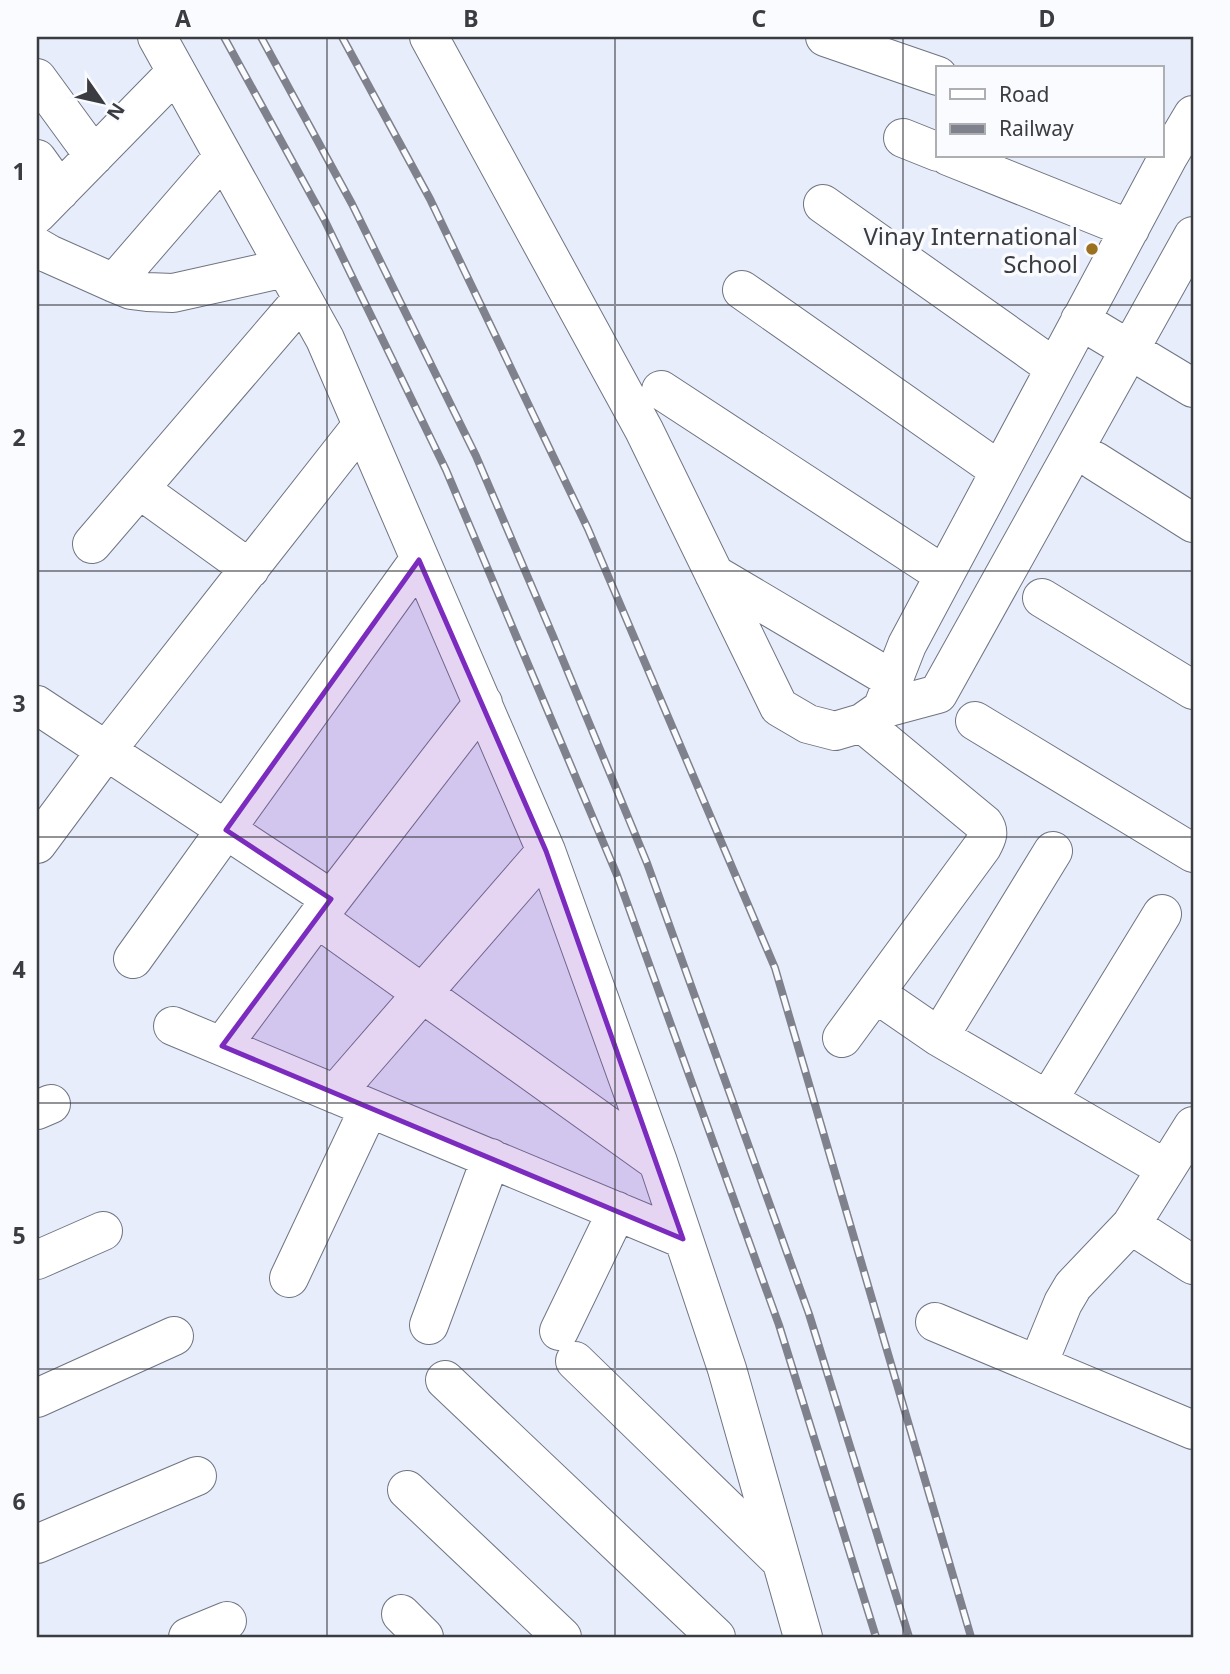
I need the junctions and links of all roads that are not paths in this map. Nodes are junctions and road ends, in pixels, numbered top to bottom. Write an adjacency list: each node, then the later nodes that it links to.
1 (157, 37): 5 (street)
2 (429, 37): 36 (street)
3 (825, 37): 4 (street)
4 (894, 48): 6 (street)
5 (176, 72): 10 (street); 11 (street)
6 (936, 75)
7 (37, 78): 10 (street)
8 (1193, 115): 9 (street)
9 (1165, 155)
10 (94, 156): 15 (street)
11 (223, 157): 20 (street); 21 (street)
12 (953, 158): 17 (street)
13 (1164, 158): 17 (street)
14 (37, 159): 15 (street)
15 (48, 202)
16 (823, 204): 25 (street)
17 (1130, 229): 23 (street)
18 (1193, 236): 24 (street)
19 (37, 247): 20 (street)
20 (114, 283): 21 (street)
21 (294, 283): 28 (street); 31 (street)
22 (742, 290): 30 (street)
23 (1080, 320): 24 (street); 25 (street)
24 (1131, 350): 26 (street); 41 (street)
25 (1055, 368): 30 (street)
26 (1193, 388)
27 (661, 390): 37 (street)
28 (362, 425): 34 (street); 35 (street)
29 (1095, 461): 32 (street)
30 (1000, 471): 37 (street)
31 (139, 489): 33 (street); 35 (street)
32 (1193, 523)
33 (92, 544)
34 (419, 560): 40 (street); 45 (street)
35 (250, 569): 44 (street)
36 (714, 574): 41 (street); 41 (street)
37 (944, 576): 41 (street)
38 (1042, 598): 39 (street)
39 (1193, 690)
40 (483, 703): 47 (street); 50 (street)
41 (879, 704): 54 (street)
42 (37, 705): 44 (street)
43 (975, 721): 49 (street)
44 (106, 751): 45 (street); 46 (street)
45 (226, 830): 50 (street); 52 (street)
46 (37, 844)
47 (546, 851): 53 (street); 63 (street)
48 (1053, 851): 56 (street)
49 (1193, 853)
50 (324, 909): 53 (street); 58 (street)
51 (1161, 914): 59 (street)
52 (133, 959)
53 (422, 993): 60 (street); 63 (street)
54 (875, 993): 56 (street); 57 (street)
55 (173, 1026): 58 (street)
56 (939, 1037): 59 (street)
57 (842, 1038)
58 (222, 1046): 60 (street)
59 (1048, 1100): 64 (street)
60 (352, 1101): 62 (street); 71 (street)
61 (1193, 1126): 64 (street)
62 (491, 1158): 65 (street); 73 (street)
63 (658, 1162): 68 (street)
64 (1166, 1169): 66 (street)
65 (617, 1211): 68 (street); 82 (street)
66 (1131, 1225): 70 (street); 75 (street)
67 (103, 1231): 69 (street)
68 (683, 1239): 82 (street)
69 (37, 1260)
70 (1193, 1265)
71 (289, 1278)
72 (934, 1322): 75 (street)
73 (429, 1325)
74 (174, 1336): 77 (street)
75 (1038, 1364): 78 (street)
76 (446, 1380): 86 (street)
77 (37, 1398)
78 (1193, 1430)
79 (197, 1476): 81 (street)
80 (407, 1490): 85 (street)
81 (37, 1544)
82 (782, 1562): 87 (street)
83 (227, 1620): 84 (street)
84 (188, 1637)
85 (562, 1637)
86 (716, 1637)
87 (803, 1637)

